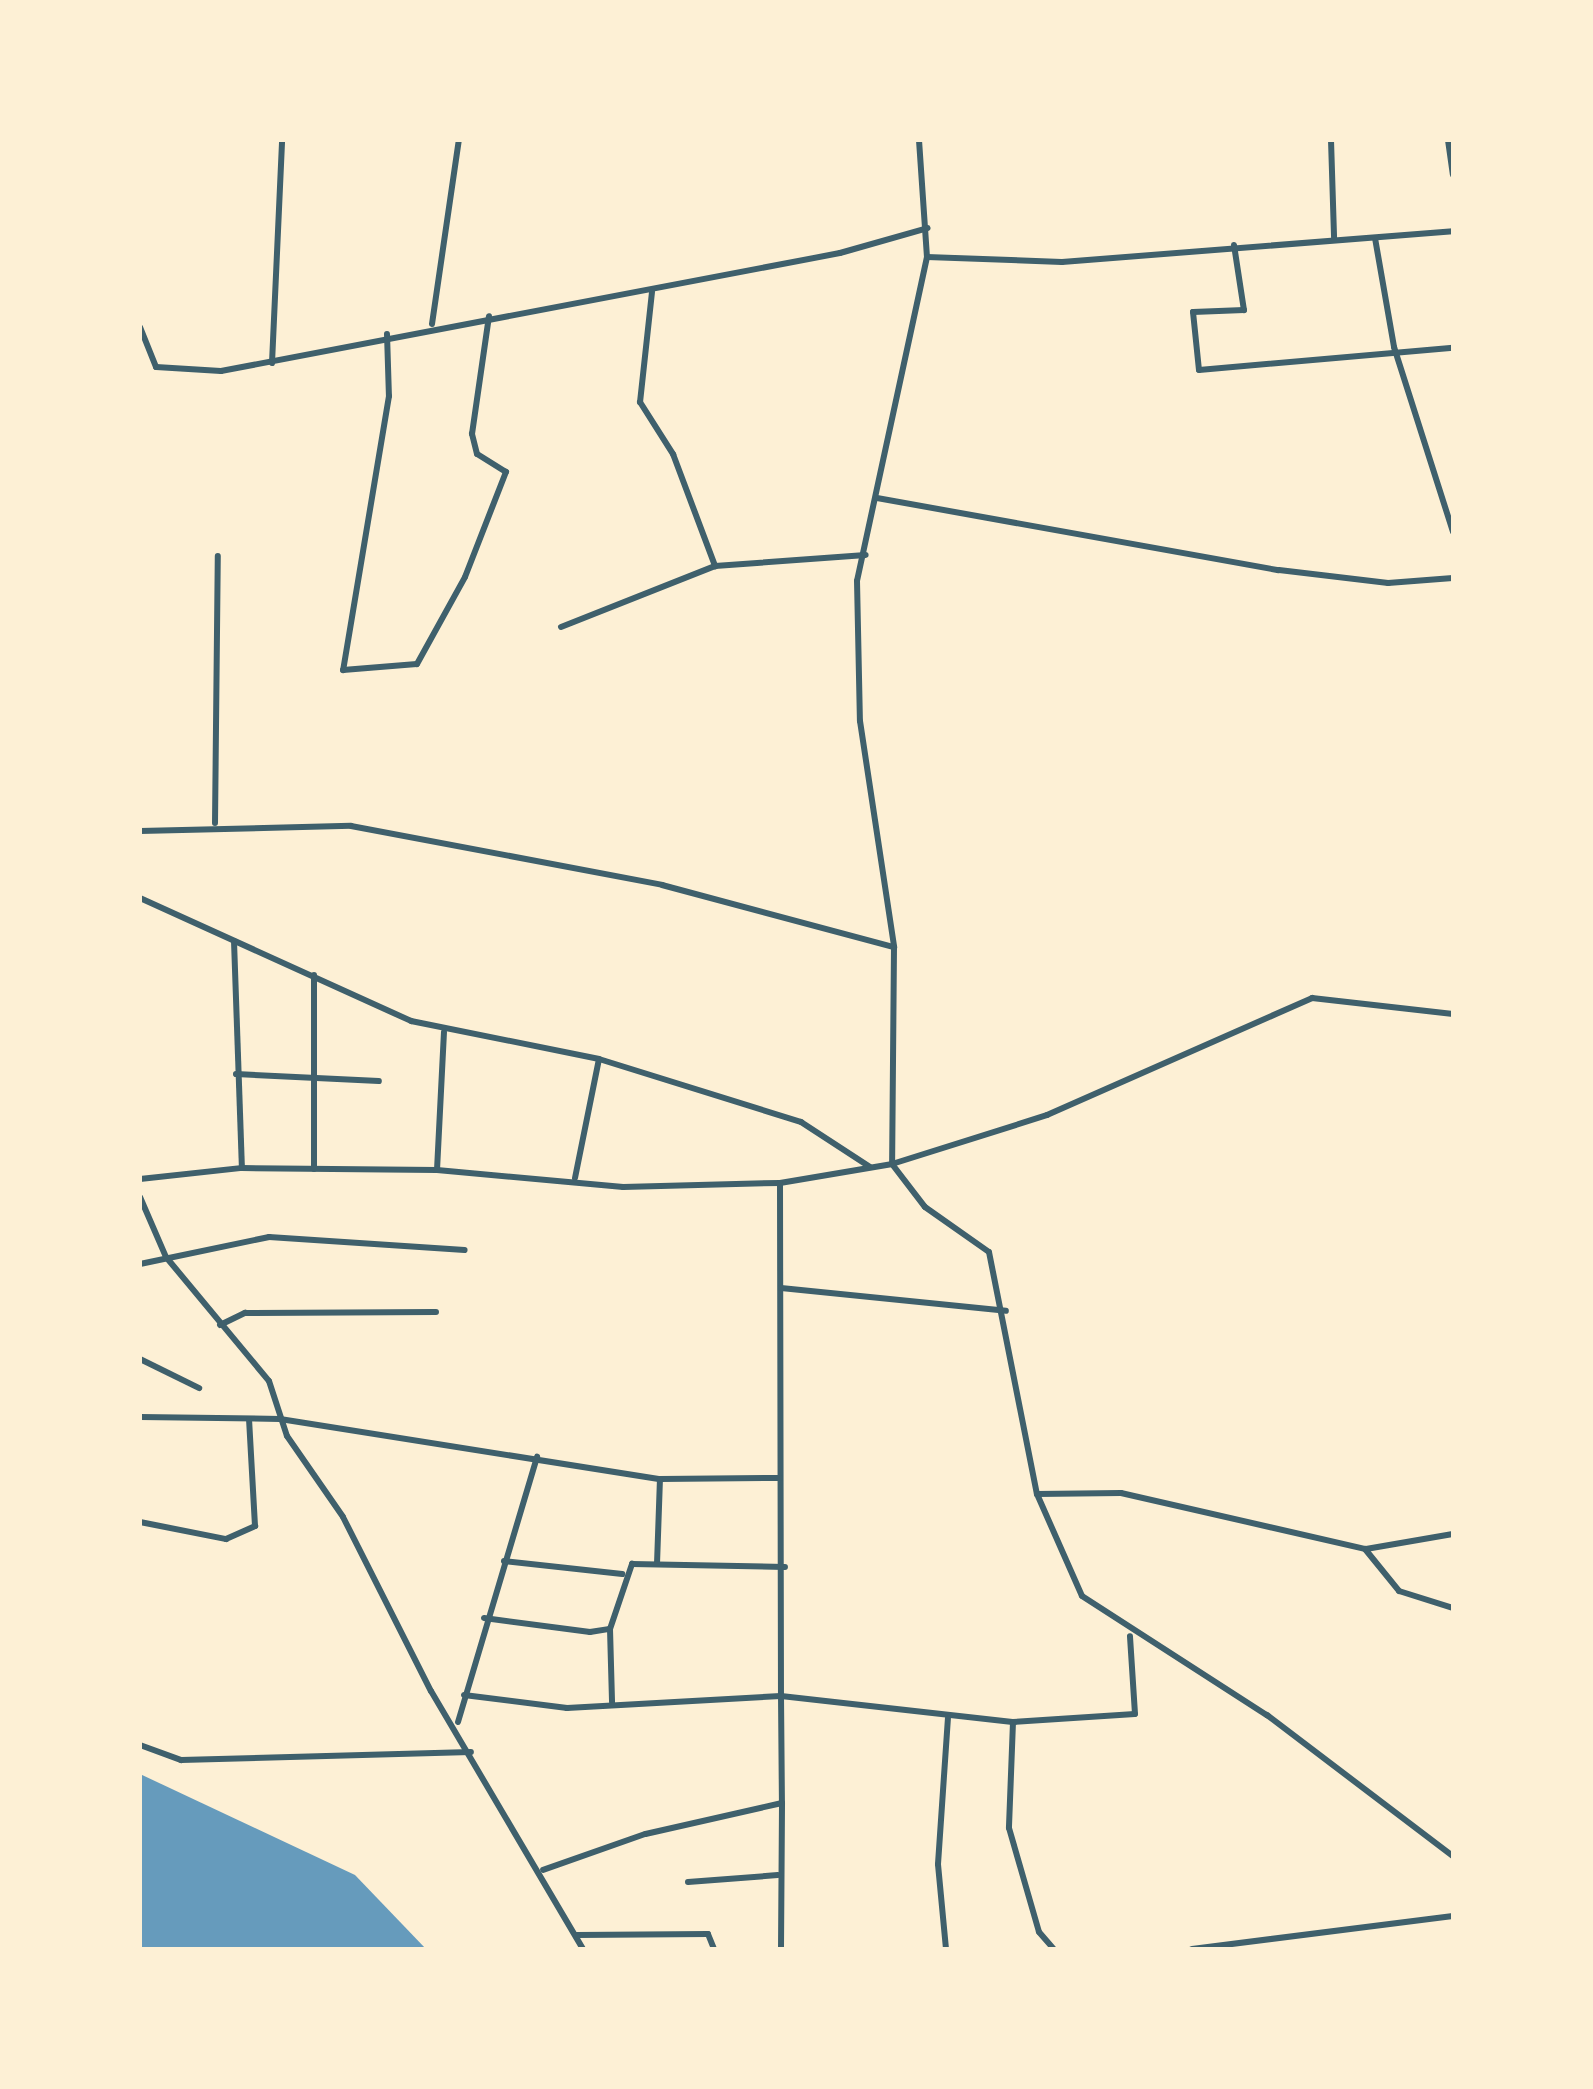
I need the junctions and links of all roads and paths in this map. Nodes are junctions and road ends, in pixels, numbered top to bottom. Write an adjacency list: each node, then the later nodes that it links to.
1 (282, 140): 20 (street)
2 (459, 140): 15 (street)
3 (919, 140): 7 (street)
4 (1331, 140): 9 (street)
5 (1448, 140): 6 (street)
6 (1453, 175)
7 (928, 228): 12 (street); 13 (street)
8 (1453, 231): 10 (street)
9 (1334, 238): 10 (street); 11 (street)
10 (1375, 238): 18 (street)
11 (1234, 245): 12 (street); 18 (street)
12 (927, 256): 21 (street)
13 (653, 291): 14 (street); 25 (street)
14 (489, 316): 15 (street); 17 (street)
15 (432, 324): 17 (street)
16 (140, 327): 20 (street)
17 (388, 334): 20 (street)
18 (1394, 347): 19 (street); 22 (street)
19 (1453, 348)
20 (272, 364)
21 (877, 498): 23 (street); 26 (street)
22 (1453, 532)
23 (866, 555): 25 (street); 32 (street)
24 (218, 556): 28 (street)
25 (715, 566): 27 (street)
26 (1453, 578)
27 (561, 628)
28 (216, 823): 29 (street); 32 (street)
29 (140, 832)
30 (140, 898): 31 (street)
31 (234, 941): 33 (street); 37 (street)
32 (894, 948): 40 (street)
33 (314, 975): 35 (street); 38 (street)
34 (1453, 1014): 40 (street)
35 (444, 1032): 36 (street); 44 (street)
36 (600, 1058): 43 (street); 45 (street)
37 (235, 1074): 38 (street); 41 (street)
38 (312, 1077): 39 (street); 42 (street)
39 (379, 1081)
40 (892, 1164): 43 (street); 53 (street)
41 (242, 1168): 42 (street); 46 (street)
42 (314, 1168): 44 (street)
43 (872, 1168): 47 (street)
44 (438, 1170): 45 (street)
45 (575, 1178): 47 (street)
46 (140, 1179)
47 (780, 1183): 52 (street)
48 (140, 1196): 50 (street)
49 (465, 1250): 50 (street)
50 (166, 1257): 51 (street); 55 (street)
51 (140, 1264)
52 (781, 1288): 53 (street); 62 (street)
53 (1006, 1311): 64 (street)
54 (436, 1312): 55 (street)
55 (220, 1325): 60 (street)
56 (140, 1359): 57 (street)
57 (199, 1388)
58 (140, 1417): 59 (street)
59 (249, 1419): 60 (street); 65 (street)
60 (280, 1419): 61 (street); 81 (street)
61 (537, 1457): 63 (street); 68 (street)
62 (780, 1478): 63 (street); 70 (street)
63 (660, 1480): 69 (street)
64 (1037, 1494): 67 (street); 75 (street)
65 (140, 1522)
66 (1453, 1534): 67 (street)
67 (1365, 1548): 72 (street)
68 (503, 1562): 71 (street); 73 (street)
69 (657, 1564): 70 (street); 71 (street)
70 (784, 1567): 77 (street)
71 (622, 1574): 74 (street)
72 (1453, 1608)
73 (484, 1618): 74 (street); 76 (street)
74 (610, 1628): 78 (street)
75 (1130, 1634): 80 (street); 85 (street)
76 (464, 1695): 78 (street); 81 (street)
77 (781, 1696): 78 (street); 79 (street); 84 (street)
78 (612, 1703)
79 (948, 1718): 80 (street); 94 (street)
80 (1012, 1722): 95 (street)
81 (457, 1723): 83 (street)
82 (140, 1744): 83 (street)
83 (472, 1752): 86 (street)
84 (782, 1804): 86 (street); 87 (street)
85 (1453, 1856)
86 (544, 1870): 90 (street)
87 (778, 1876): 88 (street); 93 (street)
88 (688, 1882)
89 (1453, 1916): 96 (street)
90 (576, 1935): 91 (street); 92 (street)
91 (583, 1949)
92 (714, 1949)
93 (781, 1949)
94 (946, 1949)
95 (1054, 1949)
96 (1192, 1949)

